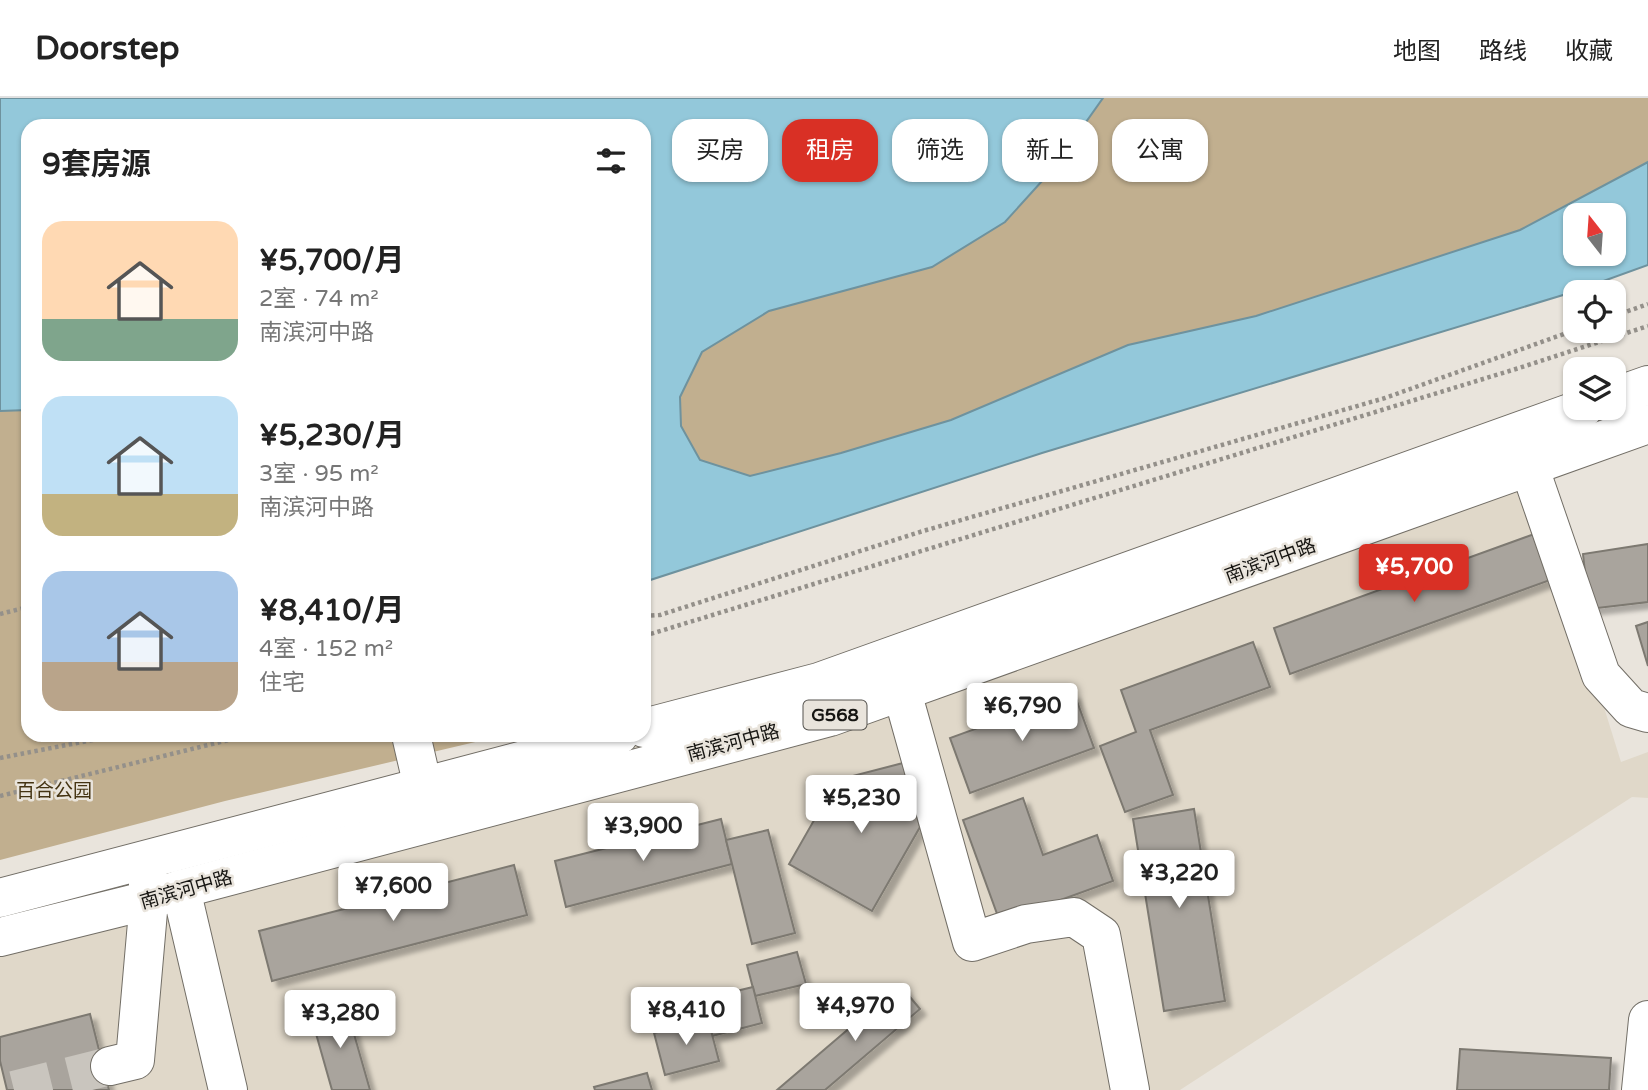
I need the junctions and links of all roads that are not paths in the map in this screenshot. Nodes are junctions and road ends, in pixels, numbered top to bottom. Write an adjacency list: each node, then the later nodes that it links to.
1 (1648, 385): 2 (main road)
2 (1626, 393)
3 (1563, 416): 8 (main road, 南滨河中路 / G568)
4 (1648, 424): 5 (main road, 南滨河中路 / G568)
5 (1529, 466): 6 (main road, 南滨河中路 / G568); 7 (main road)
6 (902, 692): 13 (main road, 南滨河中路 / G568); 19 (main road)
7 (1648, 713)
8 (651, 726)
9 (413, 742): 11 (main road)
10 (593, 742): 11 (main road, 南滨河中路)
11 (423, 787): 12 (main road, 南滨河中路)
12 (147, 860): 13 (main road); 14 (main road, 南滨河中路)
13 (165, 895): 15 (main road, 南滨河中路 / G568); 17 (main road); 18 (main road)
14 (0, 898)
15 (0, 937)
16 (1648, 1020): 20 (main road)
17 (110, 1066)
18 (228, 1090)
19 (1130, 1090)
20 (1641, 1090)

